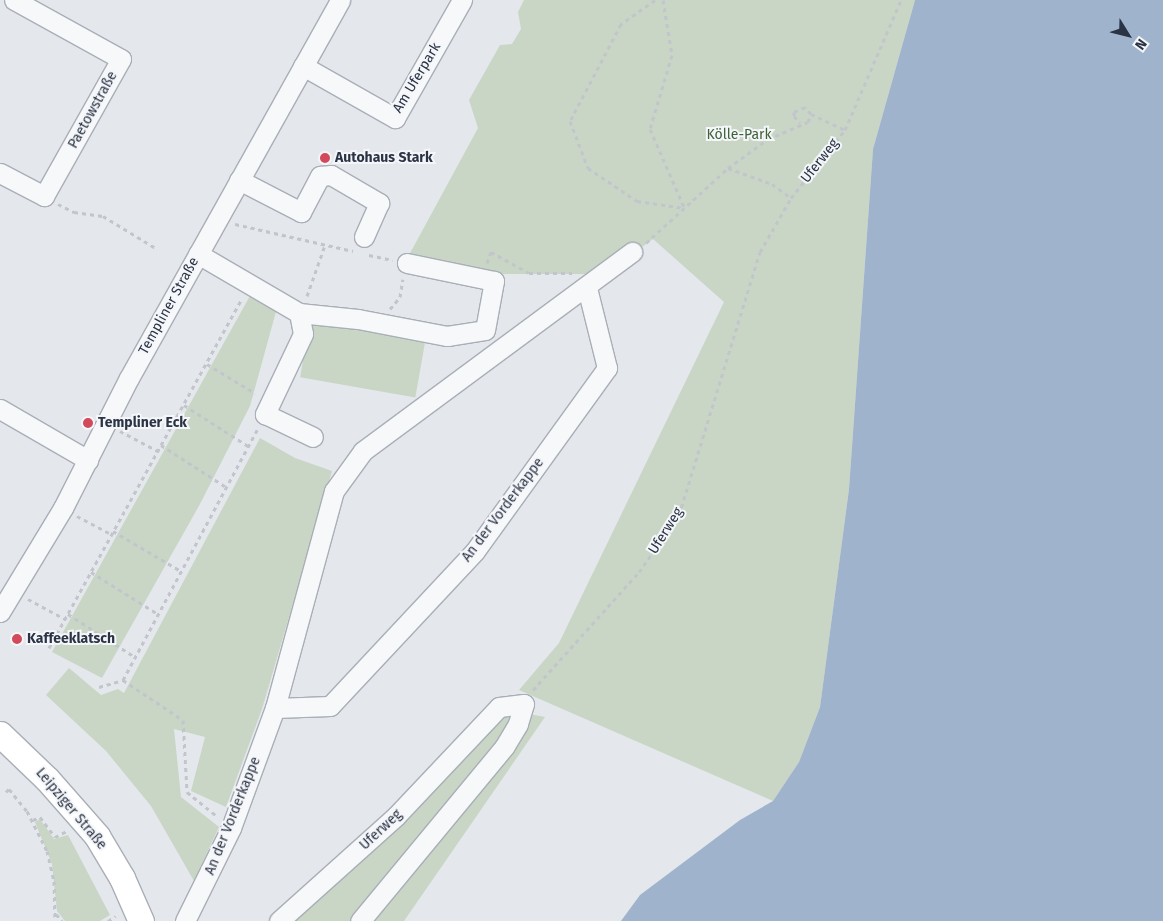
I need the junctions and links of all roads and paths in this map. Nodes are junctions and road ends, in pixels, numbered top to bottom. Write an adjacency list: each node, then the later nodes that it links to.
1 (14, 0): 14 (street, Paetowstraße)
2 (340, 0): 7 (street, Templiner Straße)
3 (462, 0): 7 (street, Am Uferpark)
4 (655, 0): 16 (path)
5 (663, 0): 16 (path)
6 (901, 0): 10 (path, Uferweg)
7 (303, 66): 13 (street, Templiner Straße)
8 (811, 114): 9 (path); 9 (path); 10 (path)
9 (800, 123): 11 (path)
10 (845, 130): 15 (path, Uferweg)
11 (728, 168): 15 (path); 16 (path)
12 (0, 173): 14 (street)
13 (239, 180): 17 (street, Templiner Straße); 18 (street)
14 (44, 196): 20 (path)
15 (791, 198): 54 (path, Uferweg)
16 (684, 208): 21 (path)
17 (219, 215): 19 (path); 22 (street, Templiner Straße)
18 (364, 237)
19 (325, 246): 23 (path); 28 (path)
20 (157, 249)
21 (632, 252): 25 (street, An der Vorderkappe)
22 (198, 254): 26 (street); 34 (street, Templiner Straße)
23 (407, 263): 29 (path); 29 (street)
24 (486, 264): 25 (path)
25 (606, 274): 27 (street, An der Vorderkappe)
26 (250, 285): 28 (street); 30 (path)
27 (587, 288): 55 (street, An der Vorderkappe); 55 (street, An der Vorderkappe)
28 (300, 313): 29 (street); 32 (street)
29 (378, 322)
30 (206, 364): 31 (path); 32 (path)
31 (184, 405): 36 (path); 37 (path)
32 (268, 408): 35 (street); 37 (path)
33 (0, 409): 39 (street)
34 (106, 424): 38 (path); 39 (street, Templiner Straße)
35 (312, 438)
36 (161, 445): 38 (path); 40 (path)
37 (248, 446): 40 (path)
38 (158, 452): 42 (path)
39 (88, 460): 41 (street, Templiner Straße)
40 (226, 486): 44 (path)
41 (63, 508): 42 (path); 45 (street, Templiner Straße)
42 (112, 533): 43 (path); 44 (path)
43 (91, 572): 47 (path); 48 (path)
44 (181, 572): 48 (path)
45 (12, 590): 46 (street, Templiner Straße); 49 (path)
46 (0, 612)
47 (68, 614): 49 (path); 51 (path)
48 (158, 614): 51 (path)
49 (65, 619): 50 (path)
50 (48, 648)
51 (135, 657): 52 (path)
52 (123, 680): 53 (path); 59 (path)
53 (99, 687)
54 (524, 704): 66 (street, Uferweg); 67 (street)
55 (275, 708): 59 (street, An der Vorderkappe)
56 (0, 734): 64 (main road, Leipziger Straße)
57 (6, 792): 58 (path)
58 (33, 820): 60 (path); 61 (path)
59 (231, 828): 65 (street, An der Vorderkappe)
60 (55, 837)
61 (56, 914): 62 (path); 63 (path)
62 (55, 921)
63 (62, 921)
64 (141, 921)
65 (185, 921)
66 (279, 921)
67 (360, 921)

